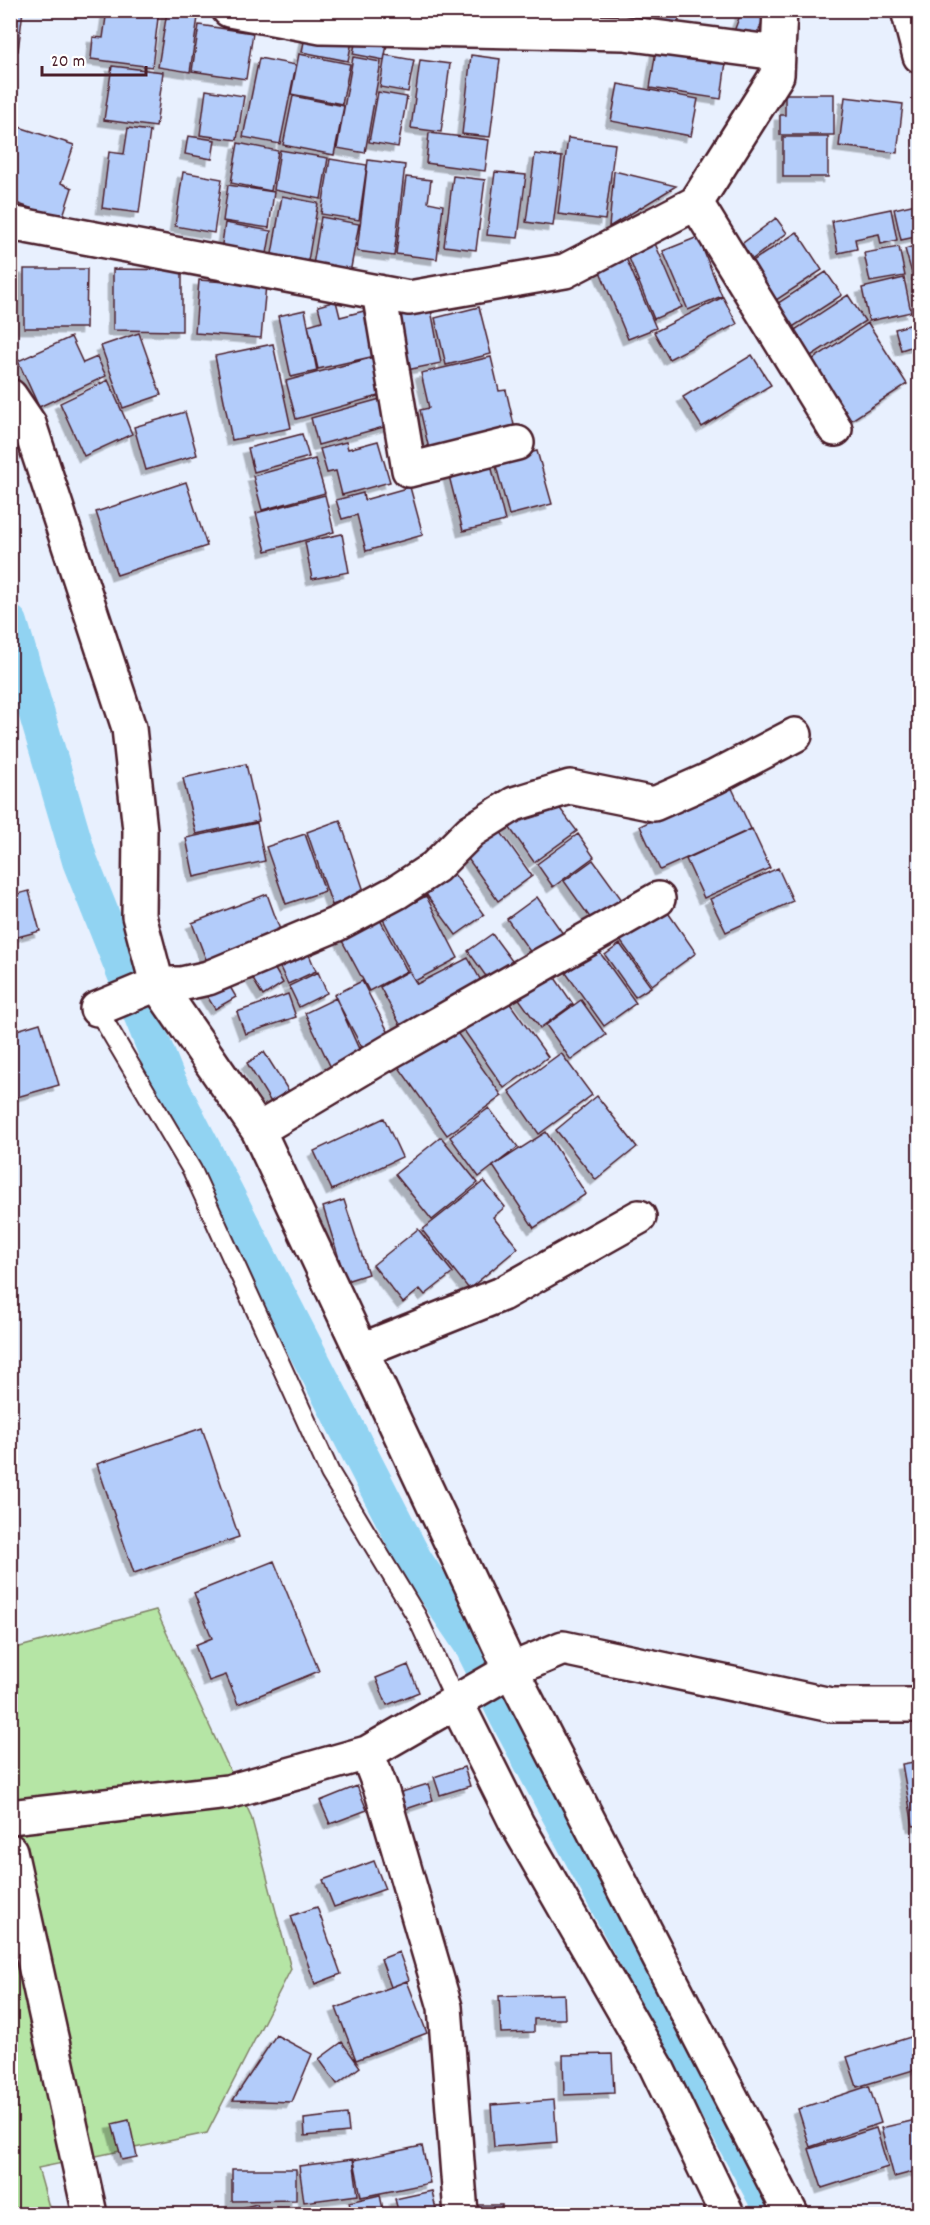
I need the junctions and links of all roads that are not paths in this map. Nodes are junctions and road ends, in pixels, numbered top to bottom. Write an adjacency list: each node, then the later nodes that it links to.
1 (229, 10): 4 (street)
2 (780, 10): 4 (street)
3 (908, 10): 5 (street)
4 (778, 53): 6 (street)
5 (920, 56)
6 (696, 203): 8 (street); 10 (street)
7 (10, 223): 8 (street)
8 (379, 292): 11 (street)
9 (10, 396): 14 (street)
10 (835, 429)
11 (517, 443)
12 (795, 735): 14 (street)
13 (658, 899): 16 (street)
14 (157, 984): 15 (street); 16 (street)
15 (97, 1009): 20 (lane)
16 (258, 1130): 18 (street)
17 (639, 1217): 18 (street)
18 (362, 1350): 19 (street)
19 (511, 1671): 20 (street); 21 (street); 28 (street)
20 (456, 1702): 22 (street); 27 (street)
21 (920, 1705)
22 (367, 1753): 23 (street); 26 (street)
23 (10, 1817)
24 (10, 1851): 25 (street)
25 (90, 2214)
26 (461, 2214)
27 (727, 2214)
28 (791, 2214)

